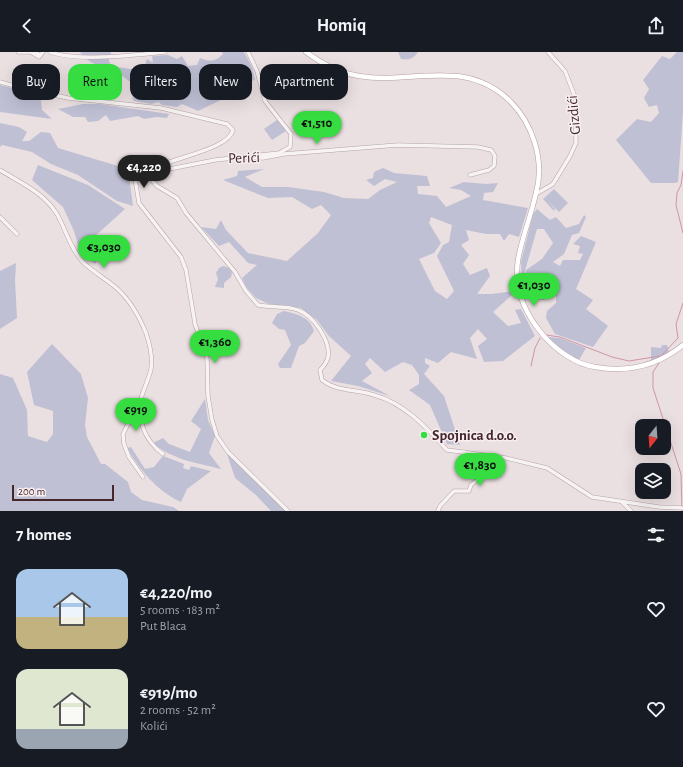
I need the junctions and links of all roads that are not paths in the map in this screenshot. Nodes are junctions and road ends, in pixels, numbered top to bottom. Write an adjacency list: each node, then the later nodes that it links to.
1 (18, 52): 2 (street)
2 (31, 52): 9 (street)
3 (35, 52): 9 (street)
4 (50, 52): 5 (street)
5 (165, 52)
6 (248, 52): 11 (street)
7 (306, 52): 15 (main road)
8 (548, 52): 15 (street, Gizdići)
9 (42, 53)
10 (0, 82): 13 (street)
11 (242, 157): 13 (street, Perići); 14 (street, Perići)
12 (0, 170): 19 (street)
13 (154, 170): 20 (street); 25 (street, Perići)
14 (470, 175)
15 (536, 194): 18 (main road)
16 (0, 217): 17 (street)
17 (17, 234)
18 (683, 345)
19 (142, 396): 21 (street); 22 (street)
20 (464, 452): 23 (street); 26 (street)
21 (163, 454)
22 (143, 476)
23 (622, 501): 24 (street); 27 (street)
24 (681, 508)
25 (288, 511)
26 (438, 511)
27 (631, 511)

